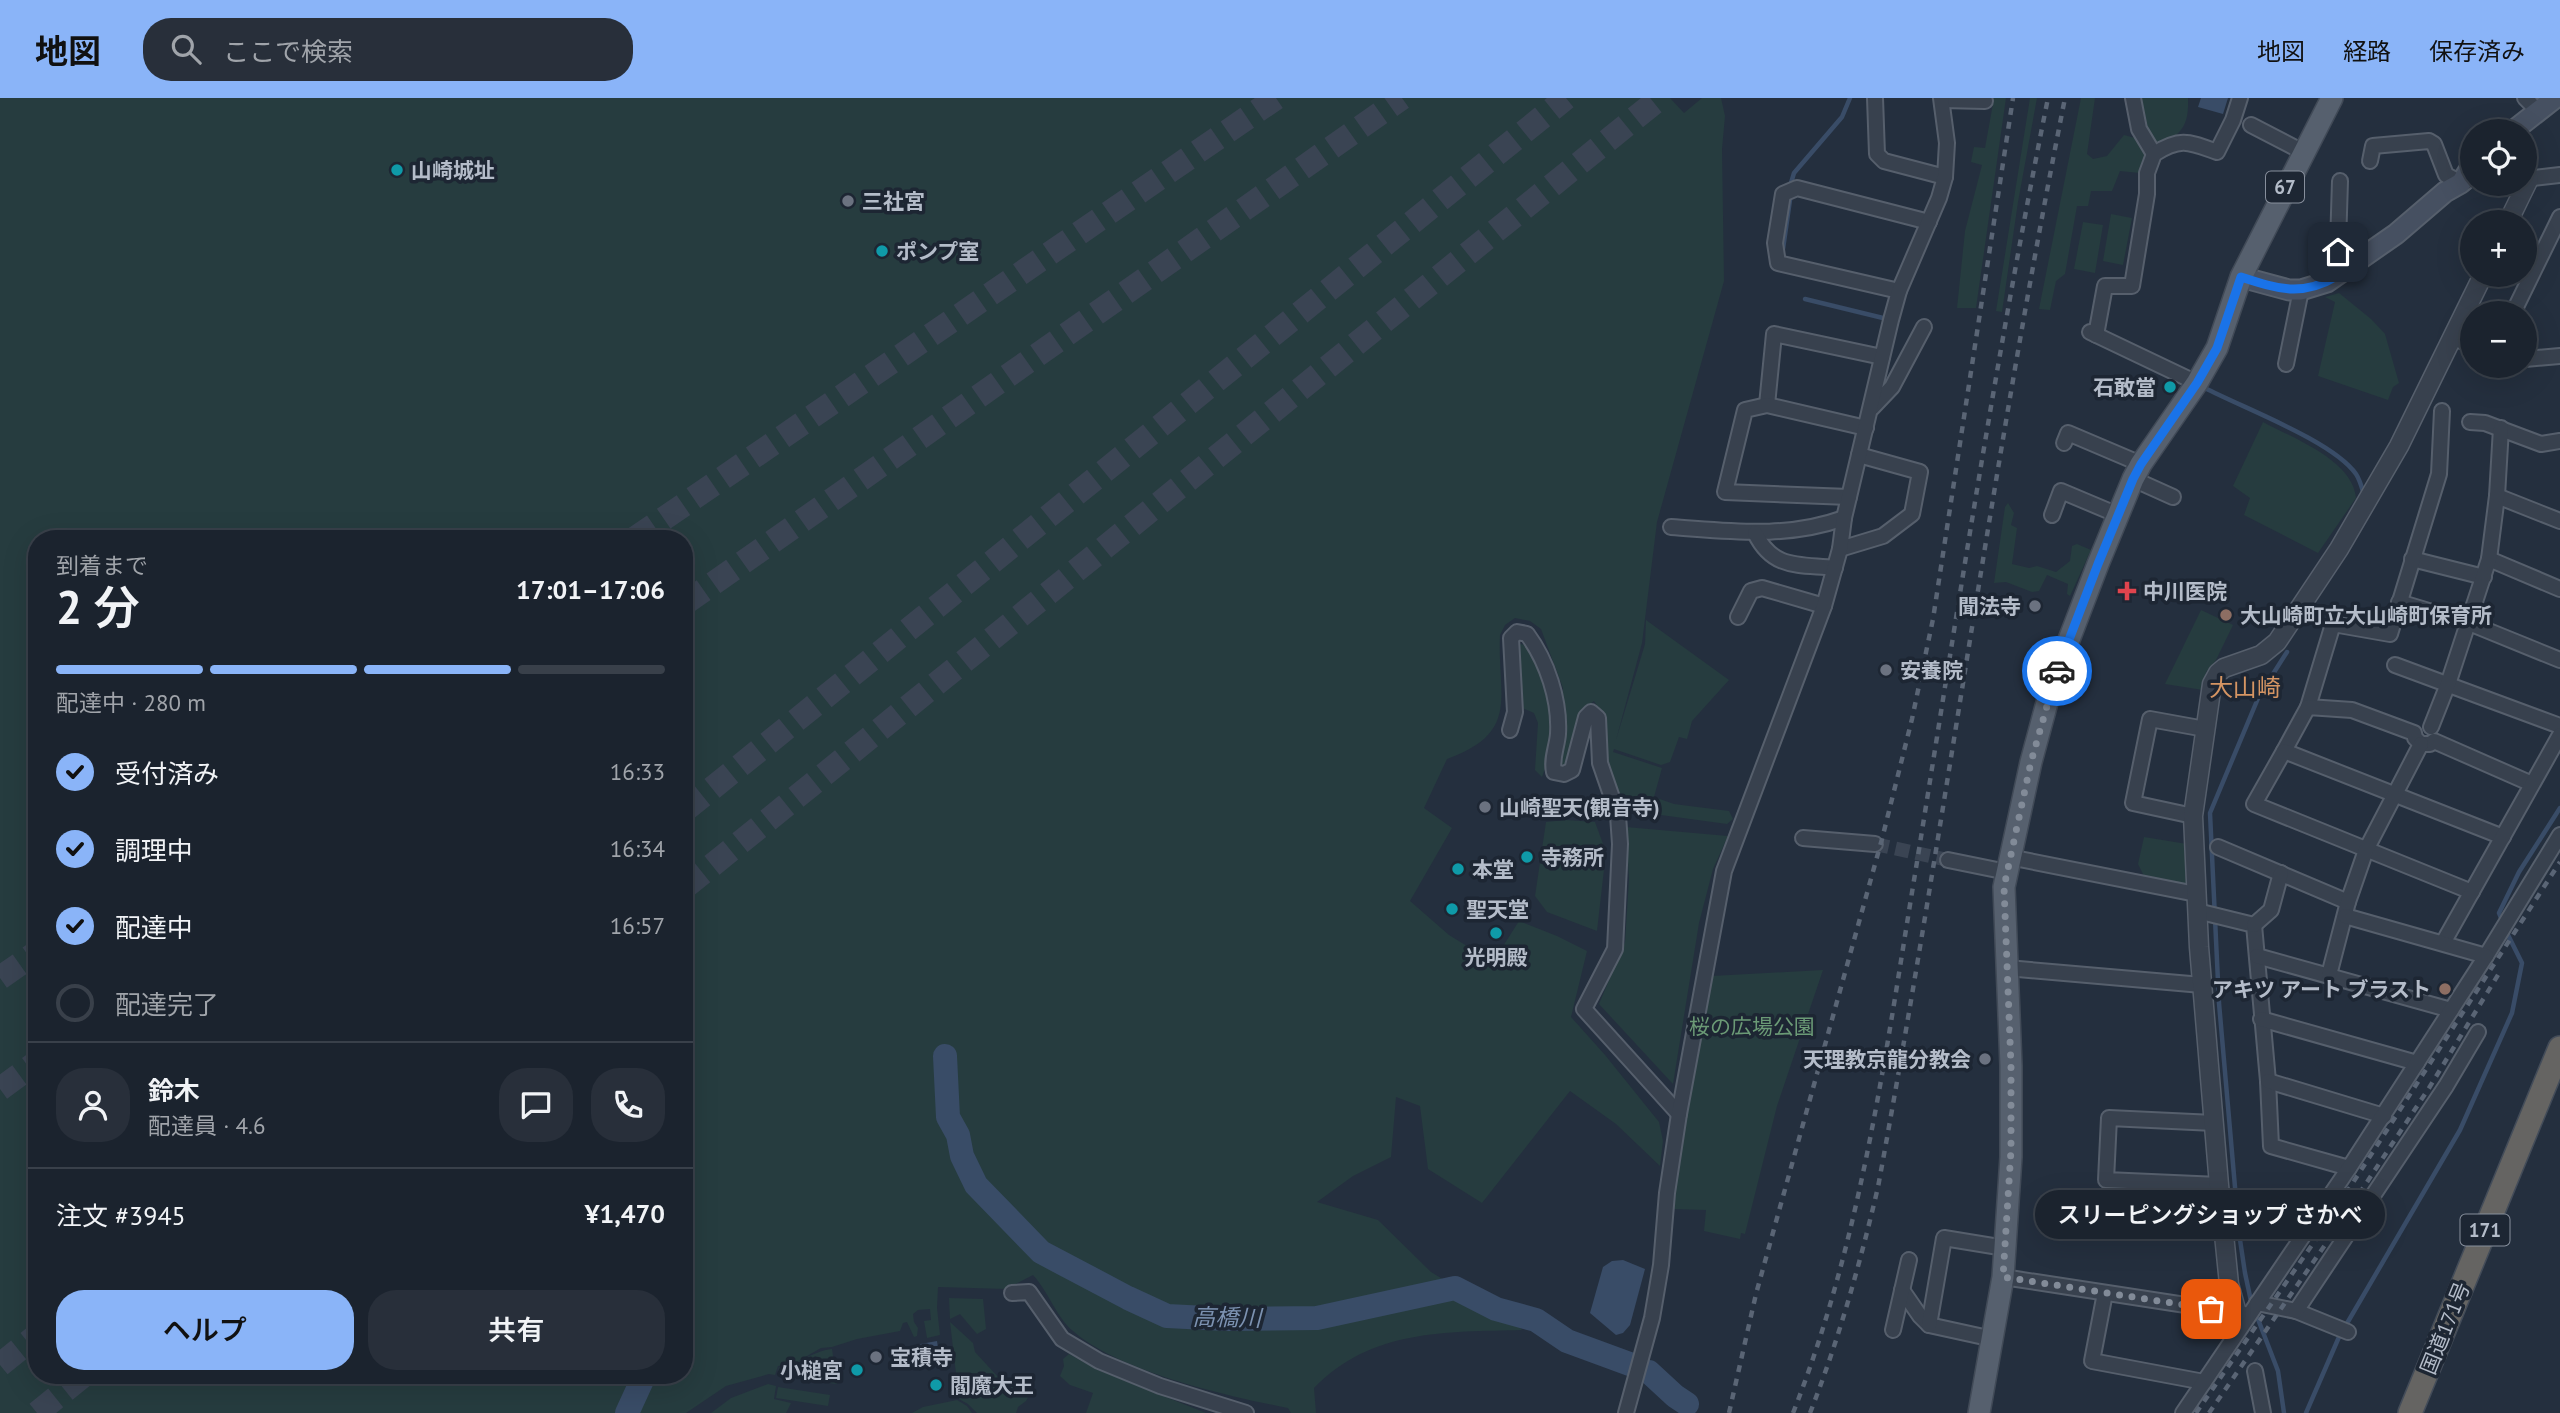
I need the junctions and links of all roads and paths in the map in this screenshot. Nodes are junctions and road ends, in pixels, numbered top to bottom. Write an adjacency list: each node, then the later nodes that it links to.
1 (1875, 98): 15 (street)
2 (2133, 98): 12 (street)
3 (2240, 98): 12 (street)
4 (2332, 98): 11 (main road, 67)
5 (2555, 98): 8 (main road)
6 (1942, 99): 7 (street); 15 (street)
7 (1985, 102)
8 (2531, 104): 9 (main road)
9 (2520, 119)
10 (2251, 125): 11 (street)
11 (2303, 152): 23 (main road, 67)
12 (2154, 154): 35 (street)
13 (2371, 161): 17 (street)
14 (2560, 175): 16 (street)
15 (1945, 177): 21 (street)
16 (2537, 177)
17 (2460, 180)
18 (2340, 181): 22 (street)
19 (2460, 185): 22 (main road)
20 (2560, 217): 27 (street)
21 (1929, 222): 26 (street); 26 (street)
22 (2337, 276): 25 (main road)
23 (2241, 277): 25 (main road); 35 (main road, 67)
24 (2477, 287): 29 (street)
25 (2301, 290): 34 (street)
26 (1899, 291): 32 (street)
27 (2520, 301)
28 (1924, 327): 37 (street)
29 (2452, 338): 30 (street); 70 (street)
30 (2460, 341)
31 (2560, 356): 33 (street)
32 (1882, 357): 36 (street); 37 (street)
33 (2537, 358)
34 (2286, 363)
35 (2197, 383): 45 (main road, 67)
36 (1767, 405): 40 (street); 47 (street)
37 (1870, 410): 40 (street)
38 (2441, 411): 56 (street)
39 (2470, 422): 41 (street)
40 (1866, 428): 44 (street)
41 (2501, 428): 42 (street); 46 (street)
42 (2560, 441)
43 (2064, 443): 45 (street)
44 (1859, 455): 47 (street); 55 (street)
45 (2137, 471): 48 (street); 50 (main road, 67)
46 (2497, 496): 52 (street); 57 (street)
47 (1849, 497): 51 (street)
48 (2174, 497)
49 (2052, 515): 50 (street)
50 (2118, 515): 85 (main road, 67)
51 (1844, 518): 54 (street); 55 (street)
52 (2560, 522)
53 (1671, 527): 54 (street)
54 (1755, 533): 58 (street)
55 (1840, 548): 58 (street)
56 (2412, 559): 59 (street); 61 (street)
57 (2489, 559): 59 (street); 60 (street)
58 (1835, 568): 62 (street)
59 (2484, 577): 64 (street)
60 (2560, 590)
61 (2399, 602): 64 (street); 68 (street)
62 (1824, 606): 63 (street); 103 (street)
63 (1738, 617)
64 (2469, 623): 65 (street); 67 (street)
65 (2560, 660)
66 (2395, 665): 67 (street)
67 (2448, 684): 69 (street); 73 (street)
68 (2308, 707): 73 (street); 74 (street)
69 (2560, 726)
70 (2205, 729): 77 (street); 77 (street)
71 (1510, 730): 103 (street)
72 (2560, 735): 75 (street)
73 (2425, 736): 75 (street); 76 (street)
74 (2284, 751): 76 (street); 83 (street)
75 (2532, 784): 79 (street)
76 (2395, 794): 79 (street); 83 (street)
77 (2193, 816): 88 (street)
78 (2560, 835): 93 (street)
79 (2503, 837): 87 (street)
80 (1804, 838): 81 (street)
81 (1875, 844)
82 (2218, 847): 86 (street)
83 (2366, 850): 87 (street); 89 (street)
84 (1948, 860): 85 (street)
85 (2008, 864): 88 (street); 94 (main road, 67)
86 (2281, 873): 89 (street); 90 (street)
87 (2472, 892): 91 (street)
88 (2205, 909): 90 (street); 96 (street)
89 (2346, 909): 91 (street); 95 (street)
90 (2254, 925): 92 (street)
91 (2442, 943): 93 (street)
92 (2257, 956): 95 (street); 98 (street)
93 (2486, 956): 97 (street)
94 (2007, 968): 96 (street); 108 (main road, 67)
95 (2329, 975): 97 (street)
96 (2202, 985): 105 (street)
97 (2451, 1010): 101 (street)
98 (2261, 1019): 101 (street); 102 (street)
99 (2478, 1032): 115 (street)
100 (2560, 1048): 127 (highway, 国道171号 / 171)
101 (2417, 1063): 104 (street)
102 (2268, 1081): 104 (street); 106 (street)
103 (1679, 1114): 123 (street)
104 (2384, 1116): 106 (street)
105 (2214, 1123): 107 (street); 107 (street)
106 (2349, 1168): 114 (street)
107 (2219, 1185): 114 (street)
108 (2006, 1248): 110 (main road, 67); 116 (street)
109 (1909, 1260): 111 (street)
110 (2003, 1277): 113 (street); 119 (main road, 67)
111 (1902, 1290): 116 (street); 117 (street)
112 (1012, 1293): 122 (street)
113 (2105, 1293): 114 (street); 121 (street)
114 (2248, 1310): 115 (street); 121 (street)
115 (2296, 1311): 118 (street)
116 (1929, 1325): 119 (street)
117 (1893, 1330)
118 (2348, 1332)
119 (1993, 1339): 124 (main road, 67)
120 (2255, 1371): 126 (street)
121 (2204, 1381): 125 (street)
122 (1246, 1413)
123 (1626, 1413)
124 (1979, 1413)
125 (2183, 1413)
126 (2263, 1413)
127 (2410, 1413)

